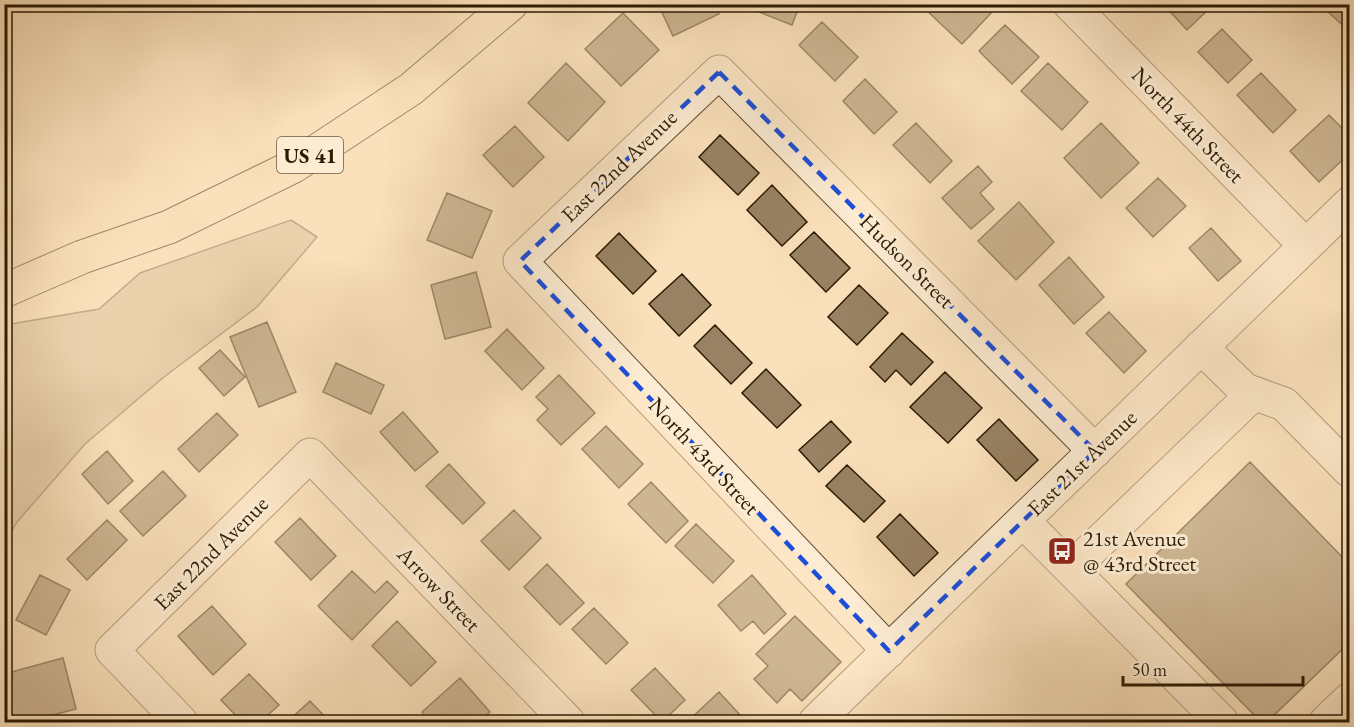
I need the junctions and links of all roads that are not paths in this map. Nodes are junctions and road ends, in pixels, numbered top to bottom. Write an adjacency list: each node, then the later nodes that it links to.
1 (511, 4): 6 (main road, US 41)
2 (1070, 4): 5 (street, North 44th Street)
3 (719, 72): 7 (street, East 22nd Avenue); 12 (street, Hudson Street)
4 (1350, 203): 5 (street, East 21st Avenue)
5 (1306, 246): 10 (street, East 21st Avenue)
6 (82, 257): 8 (main road, US 41); 9 (main road, US 41)
7 (520, 261): 17 (street, North 43rd Street)
8 (4, 270)
9 (4, 291)
10 (1201, 347): 11 (street); 12 (street, East 21st Avenue)
11 (1254, 393): 14 (street); 16 (street)
12 (1095, 451): 15 (street, East 21st Avenue)
13 (310, 455): 19 (street, East 22nd Avenue); 20 (street, Arrow Street)
14 (1350, 471)
15 (1023, 521): 16 (street); 17 (street, East 21st Avenue)
16 (1071, 569): 22 (street)
17 (889, 651): 21 (street, East 21st Avenue)
18 (1350, 699): 23 (street)
19 (182, 723)
20 (568, 723)
21 (815, 723)
22 (1222, 723)
23 (1326, 723)

